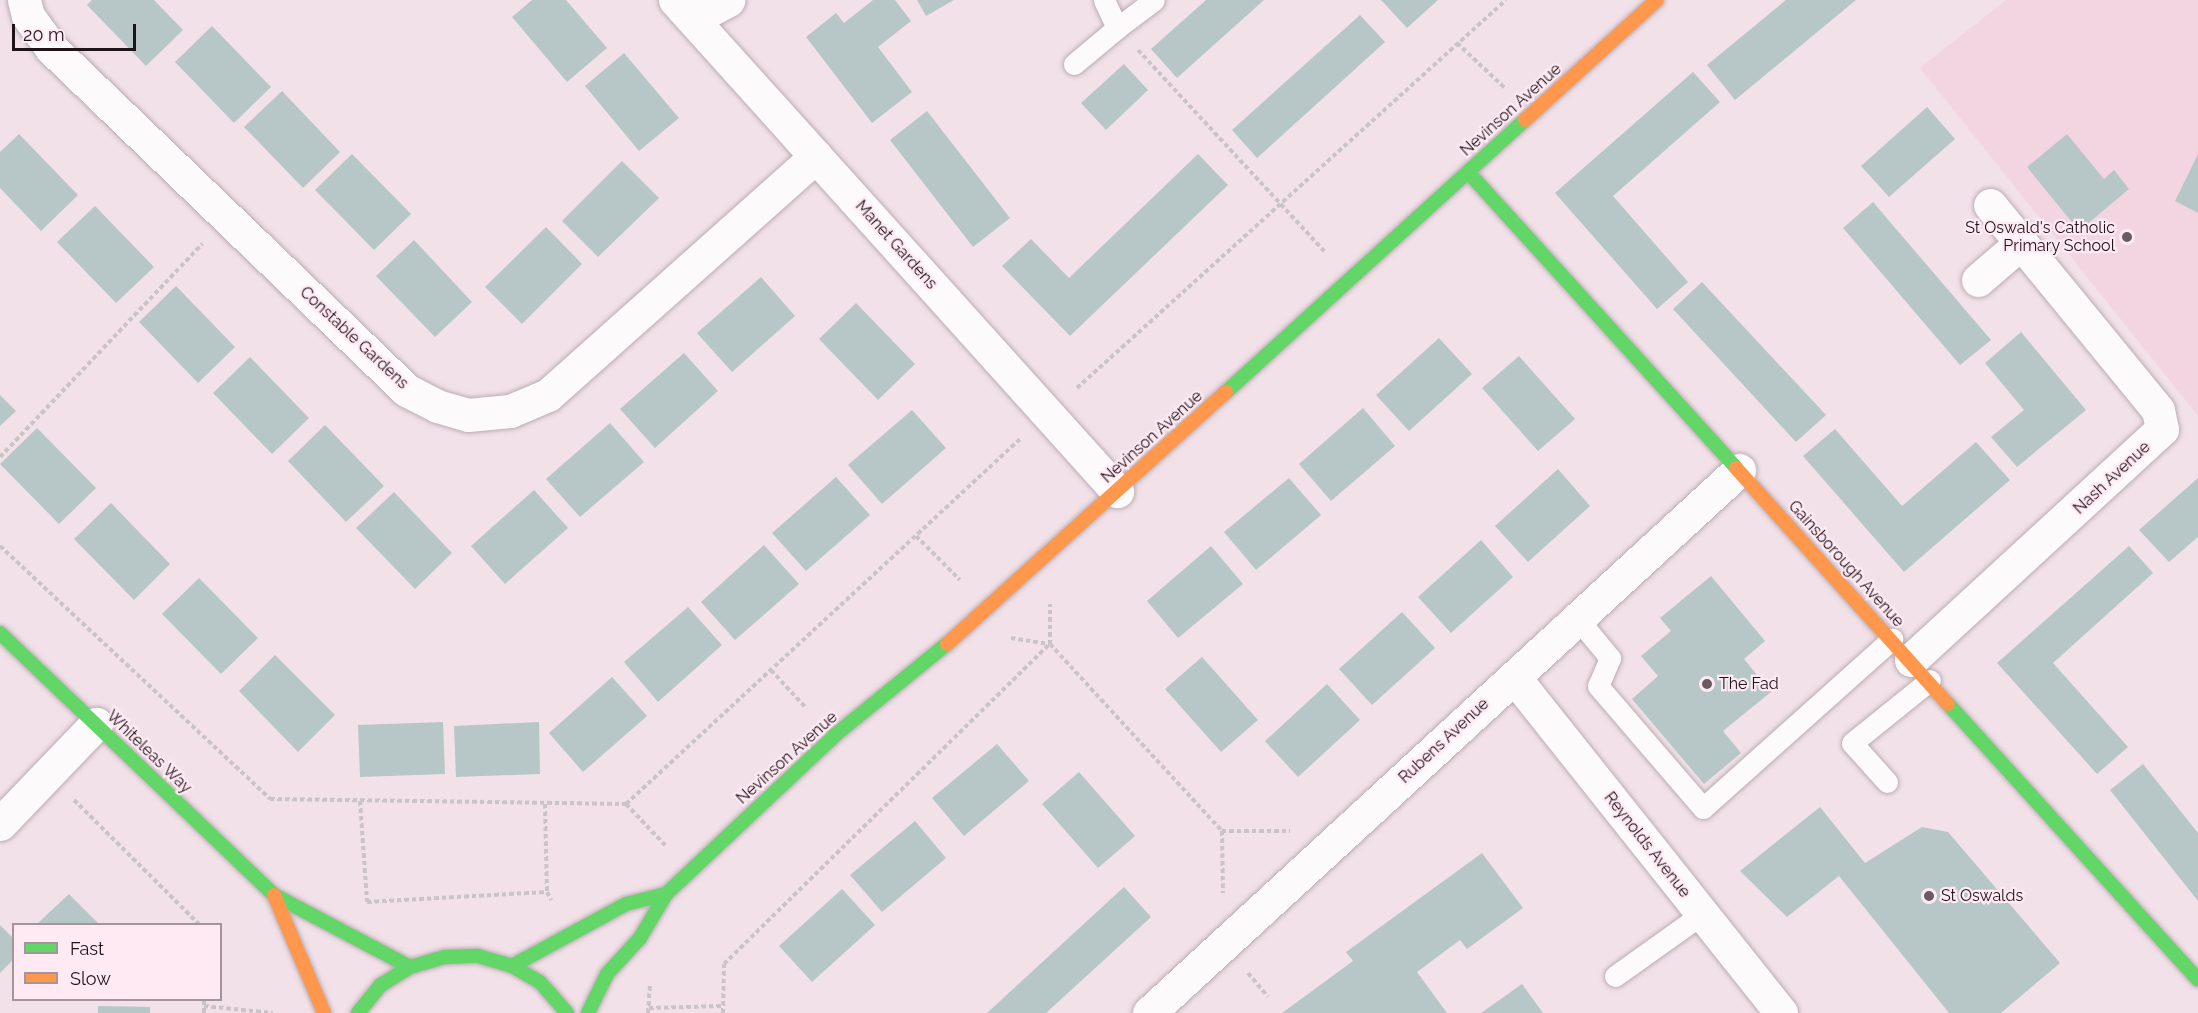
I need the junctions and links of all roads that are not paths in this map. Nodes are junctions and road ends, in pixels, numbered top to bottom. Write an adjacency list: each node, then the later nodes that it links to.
1 (24, 0): 9 (street, Constable Gardens)
2 (728, 0): 6 (street)
3 (1104, 0): 7 (lane)
4 (1154, 0): 7 (lane)
5 (1657, 0): 10 (street, Nevinson Avenue)
6 (684, 9): 9 (street, Manet Gardens)
7 (1117, 28): 8 (lane)
8 (1074, 64)
9 (816, 156): 15 (street, Manet Gardens)
10 (1468, 172): 14 (street, Gainsborough Avenue); 15 (street, Nevinson Avenue)
11 (1990, 206): 12 (street, Nash Avenue)
12 (2021, 243): 13 (street); 18 (street, Nash Avenue)
13 (1978, 280)
14 (1739, 470): 16 (street, Rubens Avenue); 18 (street, Gainsborough Avenue)
15 (1117, 490): 23 (street, Nevinson Avenue)
16 (1577, 618): 18 (lane); 19 (street, Rubens Avenue)
17 (0, 633): 20 (street, Whiteleas Way)
18 (1911, 659): 21 (lane); 29 (street, Gainsborough Avenue)
19 (1514, 676): 25 (street, Reynolds Avenue); 34 (street, Rubens Avenue)
20 (96, 724): 22 (street); 24 (street, Whiteleas Way)
21 (1887, 782)
22 (0, 824)
23 (666, 894): 26 (street, Nevinson Avenue); 33 (street, Nevinson Avenue)
24 (274, 895): 27 (street, Whiteleas Way); 30 (street, Whiteleas Way)
25 (1702, 914): 28 (lane); 35 (street, Reynolds Avenue)
26 (512, 966): 27 (street); 32 (street)
27 (410, 967): 31 (street)
28 (1616, 976)
29 (2198, 980)
30 (324, 1013)
31 (358, 1013)
32 (567, 1013)
33 (588, 1013)
34 (1149, 1013)
35 (1781, 1013)

